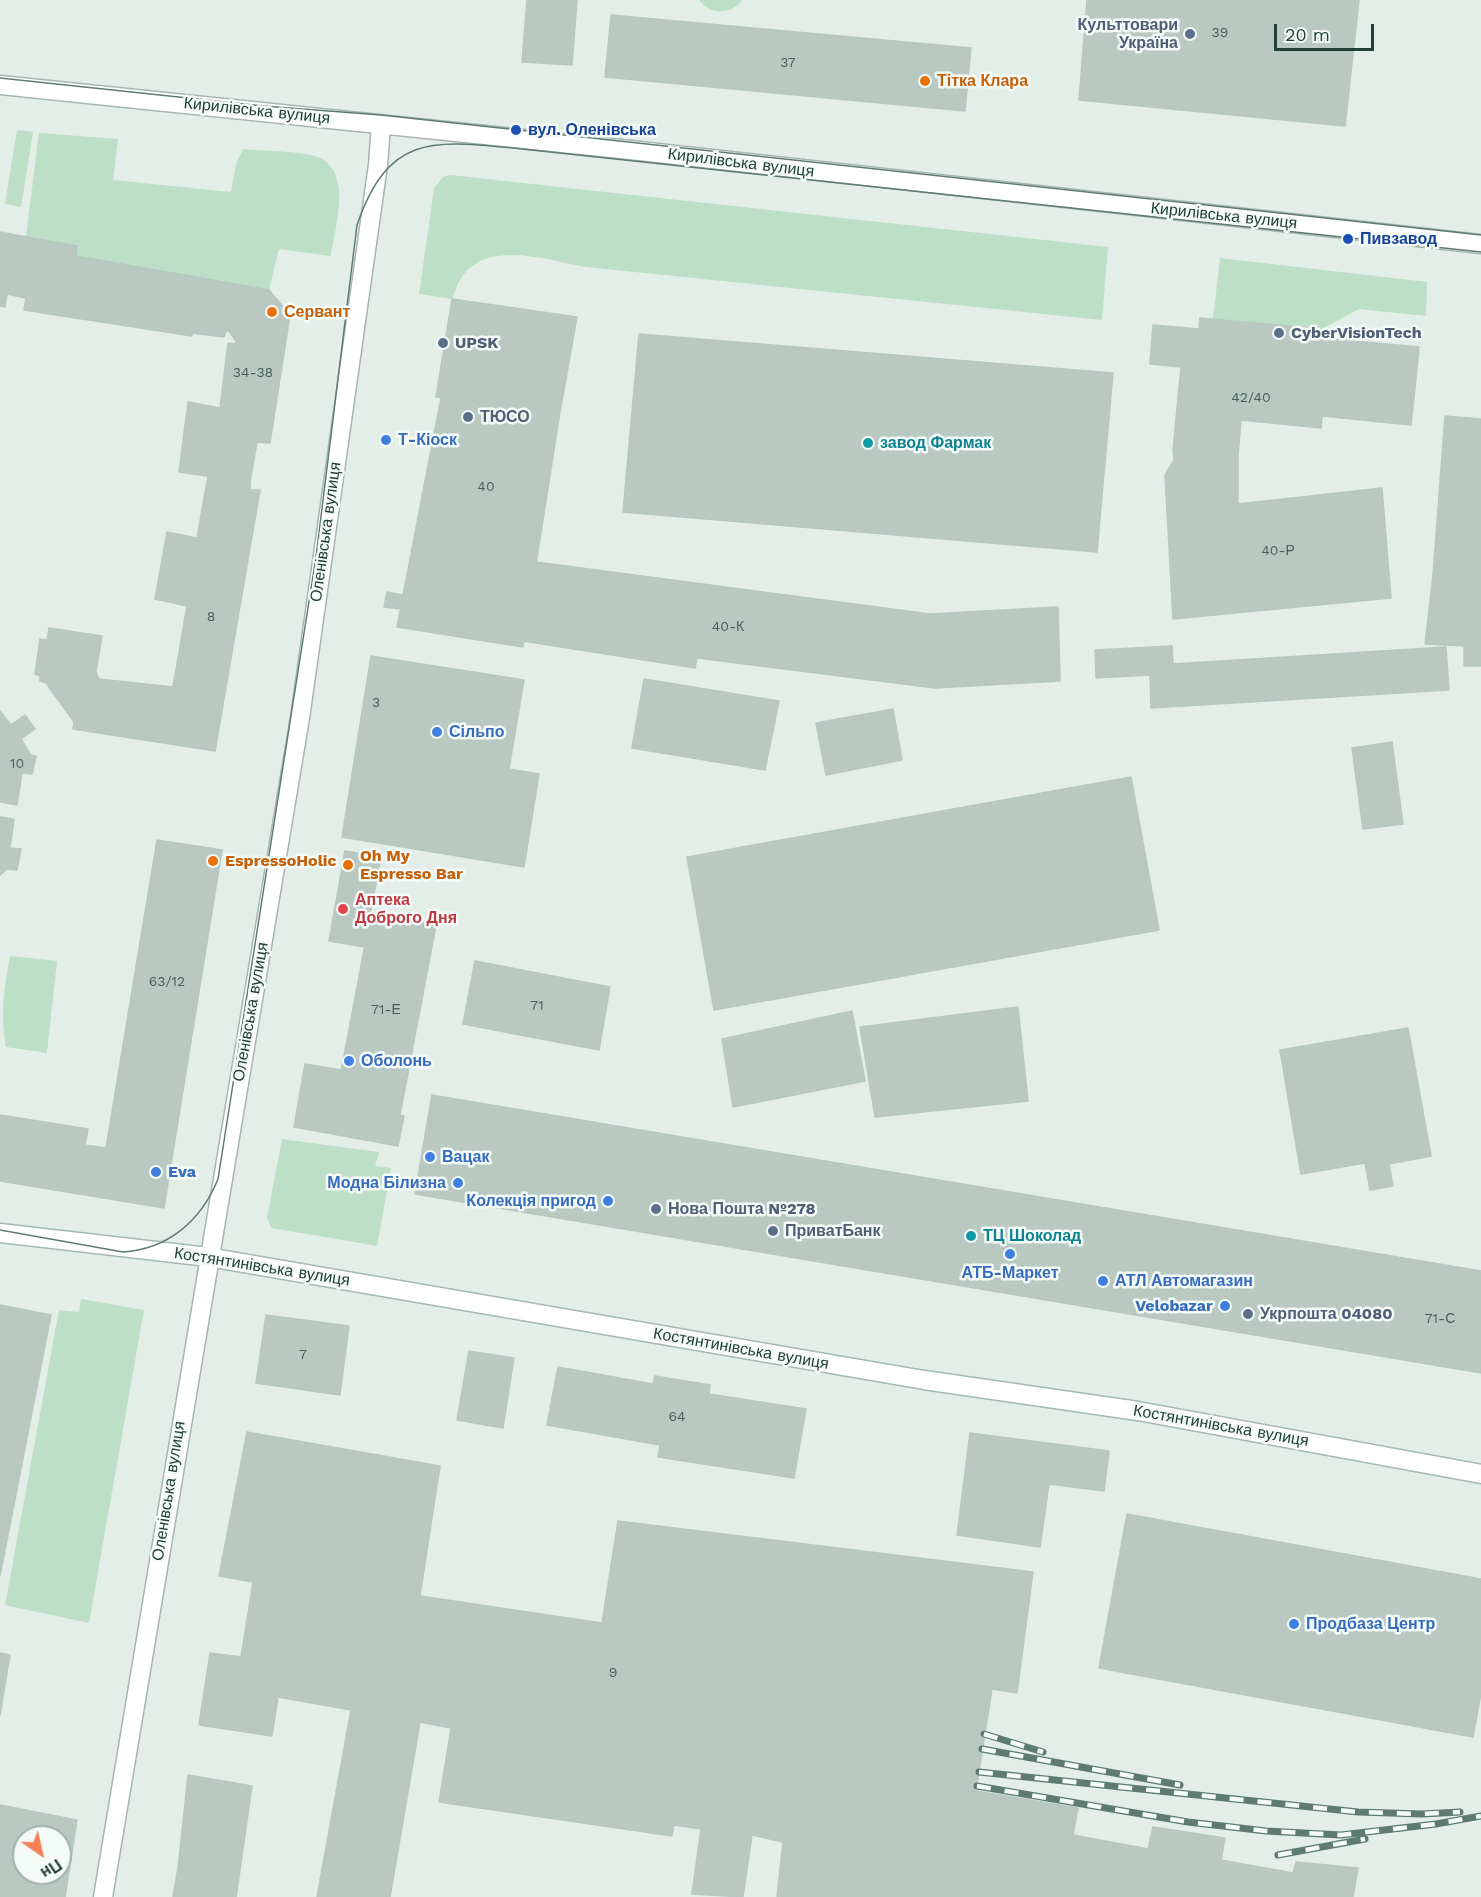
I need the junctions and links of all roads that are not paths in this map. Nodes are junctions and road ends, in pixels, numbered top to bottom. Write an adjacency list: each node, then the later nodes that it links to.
1 (0, 85): 2 (street, Кирилівська вулиця)
2 (381, 125): 3 (street, Кирилівська вулиця); 5 (street, Оленівська вулиця)
3 (1481, 244)
4 (0, 1233): 5 (street, Костянтинівська вулиця)
5 (208, 1257): 6 (street, Костянтинівська вулиця); 7 (street, Оленівська вулиця)
6 (1481, 1474)
7 (103, 1897)

